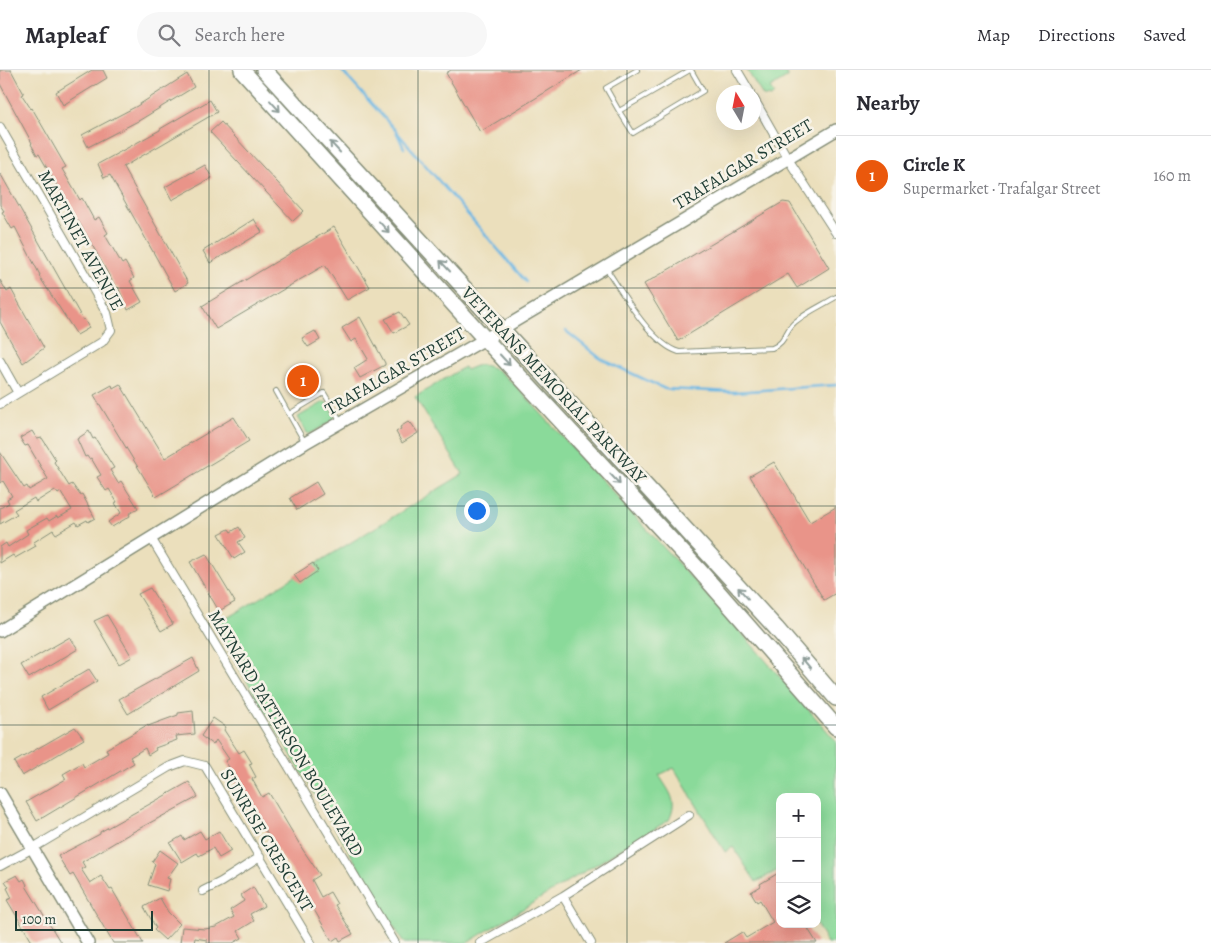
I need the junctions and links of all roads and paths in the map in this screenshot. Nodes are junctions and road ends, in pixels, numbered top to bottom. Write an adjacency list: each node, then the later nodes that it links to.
1 (242, 70): 16 (highway, VETERANS MEMORIAL PARKWAY, one-way to 16)
2 (264, 70): 15 (highway, VETERANS MEMORIAL PARKWAY, one-way to 2)
3 (637, 70): 7 (lane)
4 (690, 70): 7 (lane); 7 (lane)
5 (737, 70): 6 (street)
6 (746, 85)
7 (619, 111)
8 (761, 111): 11 (street)
9 (0, 127): 19 (street, MARTINET AVENUE)
10 (836, 130): 11 (main road, TRAFALGAR STREET)
11 (788, 158): 12 (street); 13 (main road, TRAFALGAR STREET)
12 (836, 233)
13 (605, 267): 14 (lane); 15 (main road, TRAFALGAR STREET)
14 (836, 297)
15 (501, 328): 16 (main road, TRAFALGAR STREET); 26 (highway, VETERANS MEMORIAL PARKWAY, one-way to 15)
16 (485, 339): 22 (main road, TRAFALGAR STREET); 27 (highway, VETERANS MEMORIAL PARKWAY, one-way to 27)
17 (0, 361): 19 (street)
18 (276, 391): 21 (lane)
19 (18, 393): 20 (street, MARTINET AVENUE)
20 (0, 404)
21 (289, 414): 22 (lane); 23 (lane)
22 (342, 422): 23 (main road, TRAFALGAR STREET)
23 (305, 444): 24 (main road, TRAFALGAR STREET)
24 (151, 538): 25 (main road, TRAFALGAR STREET); 37 (street, MAYNARD PATTERSON BOULEVARD)
25 (0, 631)
26 (836, 698)
27 (836, 727)
28 (0, 793): 30 (main road)
29 (689, 815): 34 (street)
30 (33, 848): 31 (street, SUNRISE CRESCENT); 32 (street, SUNRISE CRESCENT); 35 (main road)
31 (260, 857): 33 (street); 36 (street, SUNRISE CRESCENT)
32 (0, 866)
33 (203, 891)
34 (563, 896): 38 (street); 39 (street)
35 (88, 943)
36 (311, 943)
37 (395, 943)
38 (480, 943)
39 (591, 943)

